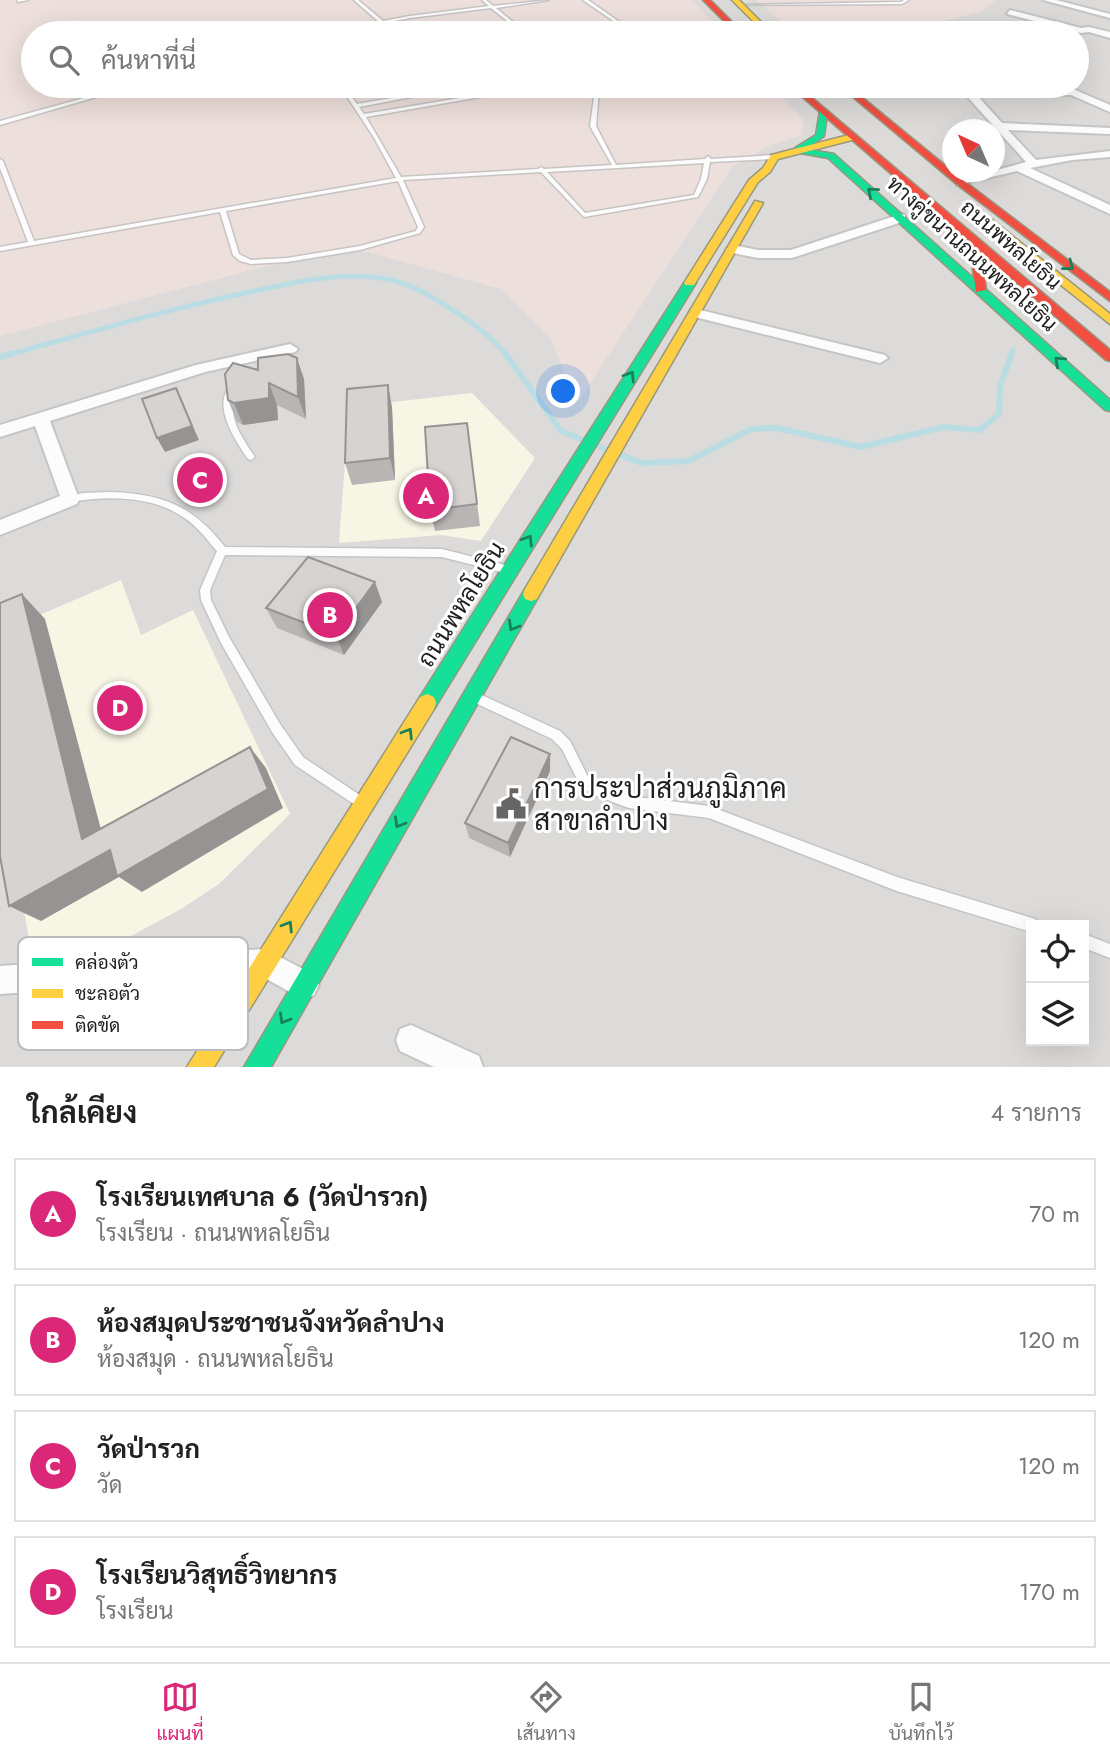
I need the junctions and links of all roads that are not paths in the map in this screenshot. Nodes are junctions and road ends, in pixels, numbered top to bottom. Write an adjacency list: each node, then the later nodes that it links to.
1 (18, 0): 2 (lane); 12 (lane)
2 (26, 0)
3 (356, 0): 15 (lane)
4 (484, 0): 11 (lane)
5 (547, 0): 11 (lane)
6 (585, 0): 18 (lane)
7 (706, 0): 19 (main road)
8 (907, 0): 10 (lane)
9 (1047, 0): 14 (street)
10 (738, 3): 20 (main road)
11 (492, 6): 16 (lane); 17 (lane)
12 (18, 7)
13 (1010, 12): 21 (street)
14 (1110, 16)
15 (380, 21)
16 (395, 21)
17 (510, 21)
18 (616, 21)
19 (728, 21)
20 (757, 21)
21 (1042, 21)
22 (1089, 29): 23 (street)
23 (1110, 35)
24 (89, 98): 39 (lane)
25 (351, 98): 34 (lane)
26 (400, 98): 34 (lane)
27 (456, 98): 37 (lane)
28 (594, 98): 51 (lane)
29 (807, 98): 36 (main road, ถนนพหลโยธิน)
30 (840, 98): 42 (main road, ถนนพหลโยธิน)
31 (858, 98): 55 (main road, ทางคู่ขนานถนนพหลโยธิน)
32 (973, 98): 38 (street)
33 (1086, 98): 35 (street)
34 (357, 106): 37 (lane)
35 (1110, 109)
36 (823, 113): 44 (main road, ถนนพหลโยธิน); 45 (main road)
37 (364, 116): 54 (lane)
38 (991, 119)
39 (0, 123)
40 (1005, 126): 41 (street)
41 (1110, 131)
42 (879, 134): 44 (main road); 68 (main road, ถนนพหลโยธิน)
43 (1005, 134): 50 (street)
44 (852, 137): 45 (main road); 59 (main road, ถนนพหลโยธิน)
45 (797, 151): 49 (main road); 58 (main road, ทางคู่ขนานถนนพหลโยธิน, one-way to 45)
46 (1110, 154): 50 (street)
47 (708, 158): 49 (lane); 51 (lane); 53 (lane)
48 (0, 161): 60 (lane)
49 (770, 163): 62 (main road); 63 (main road, ถนนพหลโยธิน)
50 (1033, 163): 52 (street)
51 (614, 164): 53 (lane)
52 (1018, 167): 55 (street); 57 (street)
53 (541, 169): 54 (lane)
54 (399, 178): 56 (lane); 56 (lane)
55 (961, 183): 66 (main road, ทางคู่ขนานถนนพหลโยธิน, one-way to 66)
56 (223, 211): 60 (lane)
57 (1110, 211)
58 (901, 218): 62 (street); 65 (main road, ทางคู่ขนานถนนพหลโยธิน)
59 (974, 240): 65 (main road); 70 (main road, ถนนพหลโยธิน)
60 (33, 243): 61 (lane)
61 (0, 249)
62 (733, 249): 64 (main road)
63 (695, 271): 64 (main road); 76 (main road, ถนนพหลโยธิน, one-way to 63)
64 (717, 277): 67 (main road)
65 (981, 290): 73 (main road, ทางคู่ขนานถนนพหลโยธิน, one-way to 65)
66 (1110, 298)
67 (695, 313): 71 (street); 78 (main road)
68 (1110, 320)
69 (290, 349): 74 (street)
70 (1110, 357)
71 (880, 358)
72 (236, 381): 77 (lane)
73 (1110, 407)
74 (41, 420): 75 (street); 79 (street)
75 (0, 431)
76 (581, 454): 78 (main road); 82 (main road, ถนนพหลโยธิน, one-way to 76)
77 (251, 457)
78 (608, 464): 83 (main road, one-way to 83)
79 (70, 499): 80 (street); 81 (lane)
80 (0, 528)
81 (222, 551): 82 (lane); 84 (lane)
82 (509, 570): 84 (main road, ถนนพหลโยธิน, one-way to 82)
83 (473, 696): 85 (lane); 92 (main road, one-way to 92)
84 (364, 804): 88 (main road, ถนนพหลโยธิน, one-way to 84)
85 (1026, 923)
86 (1089, 943): 87 (lane)
87 (1110, 951)
88 (265, 963): 89 (street); 92 (street); 93 (main road, ถนนพหลโยธิน)
89 (248, 964)
90 (18, 979): 91 (street)
91 (0, 980)
92 (304, 985): 97 (main road, one-way to 97)
93 (248, 990)
94 (411, 1040): 98 (street)
95 (211, 1050): 96 (main road, ถนนพหลโยธิน)
96 (200, 1067)
97 (257, 1067)
98 (468, 1067)

